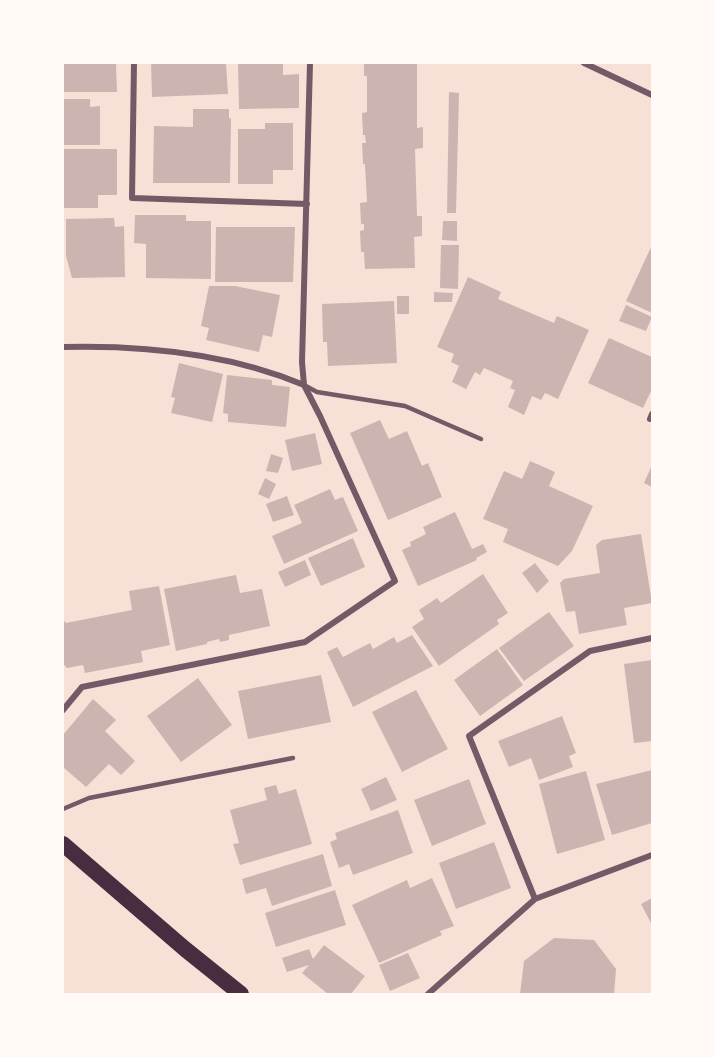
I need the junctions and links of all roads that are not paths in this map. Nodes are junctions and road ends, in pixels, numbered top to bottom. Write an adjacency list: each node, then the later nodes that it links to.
1 (134, 63): 5 (street)
2 (310, 63): 5 (street)
3 (584, 63): 4 (street)
4 (652, 95)
5 (306, 204): 7 (street)
6 (63, 347): 7 (street)
7 (304, 385): 8 (lane); 10 (street)
8 (481, 439)
9 (652, 638): 15 (street)
10 (63, 710)
11 (293, 758): 12 (lane)
12 (63, 808)
13 (63, 844): 16 (highway)
14 (652, 855): 15 (street)
15 (535, 899): 17 (street)
16 (241, 994)
17 (428, 994)

